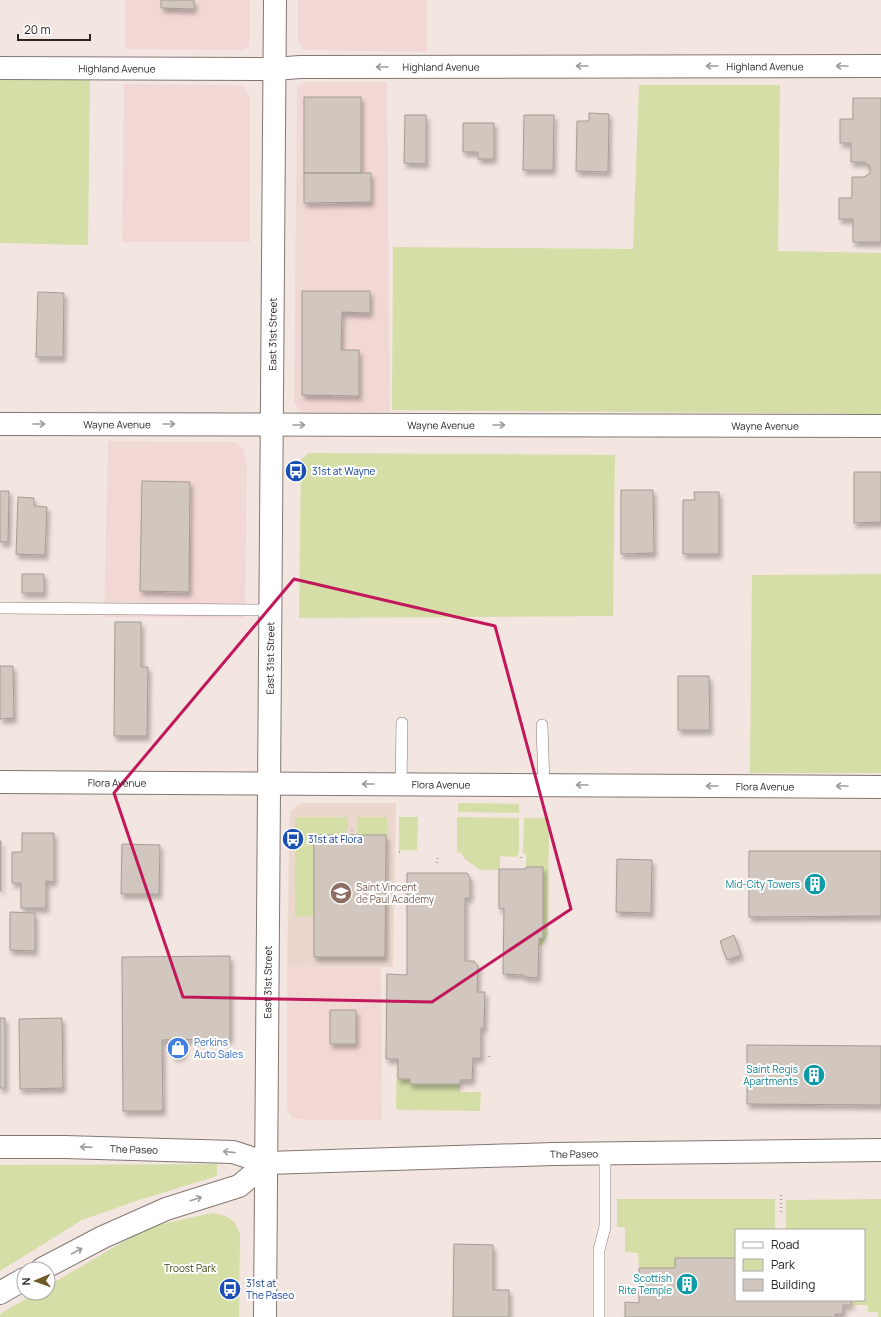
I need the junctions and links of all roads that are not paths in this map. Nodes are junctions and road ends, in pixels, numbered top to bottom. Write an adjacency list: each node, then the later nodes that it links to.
1 (275, 0): 4 (street, East 31st Street)
2 (881, 66): 4 (street, Highland Avenue, one-way to 4)
3 (0, 68): 4 (street, Highland Avenue)
4 (274, 69): 6 (street, East 31st Street)
5 (0, 424): 6 (street, Wayne Avenue, one-way to 6)
6 (271, 425): 7 (street, Wayne Avenue, one-way to 7); 9 (street, East 31st Street)
7 (881, 426)
8 (0, 608): 9 (lane)
9 (270, 610): 13 (street, East 31st Street)
10 (402, 723): 14 (lane)
11 (542, 725): 15 (lane)
12 (0, 782): 13 (street, Flora Avenue)
13 (269, 783): 14 (street, Flora Avenue, one-way to 13); 20 (street, East 31st Street)
14 (401, 784): 15 (street, Flora Avenue)
15 (544, 785): 16 (street, Flora Avenue, one-way to 15)
16 (881, 787)
17 (0, 1147): 20 (street, The Paseo, one-way to 17)
18 (881, 1150): 19 (street, The Paseo)
19 (605, 1153): 20 (street, The Paseo); 25 (lane)
20 (267, 1163): 21 (street, one-way to 20); 24 (street, East 31st Street)
21 (56, 1262)
22 (16, 1284): 23 (street)
23 (0, 1293)
24 (265, 1317)
25 (599, 1317)

